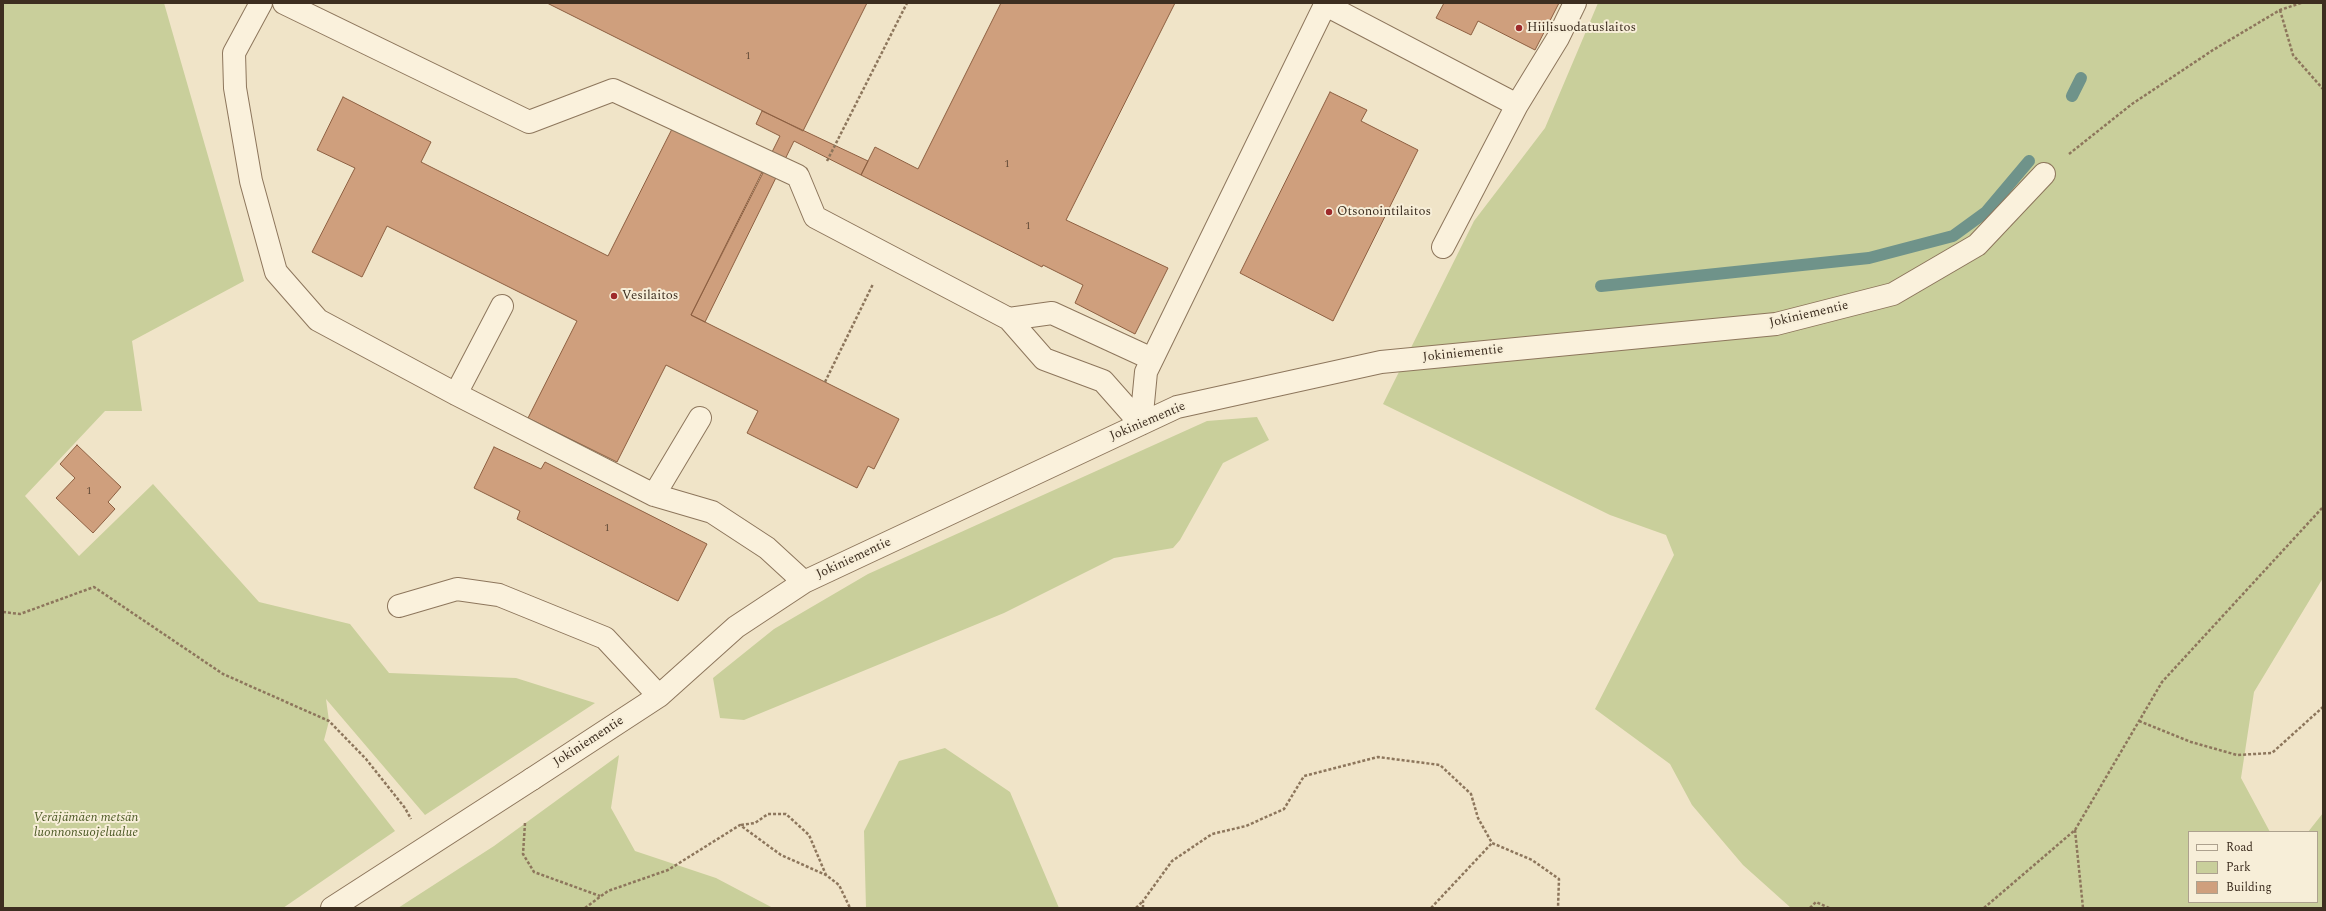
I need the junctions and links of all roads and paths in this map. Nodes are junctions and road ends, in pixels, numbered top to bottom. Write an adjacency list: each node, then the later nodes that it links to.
1 (261, 3): 18 (street)
2 (284, 3): 11 (street)
3 (907, 3): 11 (path)
4 (1575, 3): 9 (street)
5 (2301, 3): 7 (path)
6 (1326, 4): 9 (street); 16 (street)
7 (2280, 10): 8 (path); 10 (path)
8 (2323, 89)
9 (1517, 105): 12 (street)
10 (2044, 174): 20 (street, Jokiniementie)
11 (807, 198): 13 (street)
12 (1442, 247)
13 (887, 255): 15 (street); 17 (path)
14 (502, 306): 18 (street)
15 (1009, 319): 16 (street); 20 (street)
16 (1152, 358): 20 (street)
17 (825, 382)
18 (456, 394): 21 (street)
19 (700, 418): 21 (street)
20 (1141, 424): 23 (street, Jokiniementie)
21 (654, 495): 23 (street)
22 (2323, 507): 28 (path)
23 (804, 582): 26 (street, Jokiniementie)
24 (399, 606): 26 (street)
25 (3, 612): 33 (path)
26 (659, 696): 29 (street, Jokiniementie)
27 (2323, 707): 28 (path)
28 (2139, 721): 31 (path)
29 (532, 779): 33 (street, Jokiniementie); 35 (path)
30 (740, 826): 34 (path); 34 (path); 35 (path)
31 (2075, 830): 46 (path); 47 (path)
32 (1492, 844): 36 (path); 42 (path); 43 (path)
33 (426, 848): 37 (street, Jokiniementie)
34 (826, 875): 39 (path)
35 (601, 896): 38 (path)
36 (1144, 901): 40 (path); 41 (path)
37 (332, 908)
38 (585, 908)
39 (850, 908)
40 (1136, 908)
41 (1143, 908)
42 (1431, 908)
43 (1558, 908)
44 (1810, 908): 45 (path)
45 (1829, 908)
46 (1984, 908)
47 (2083, 908)

